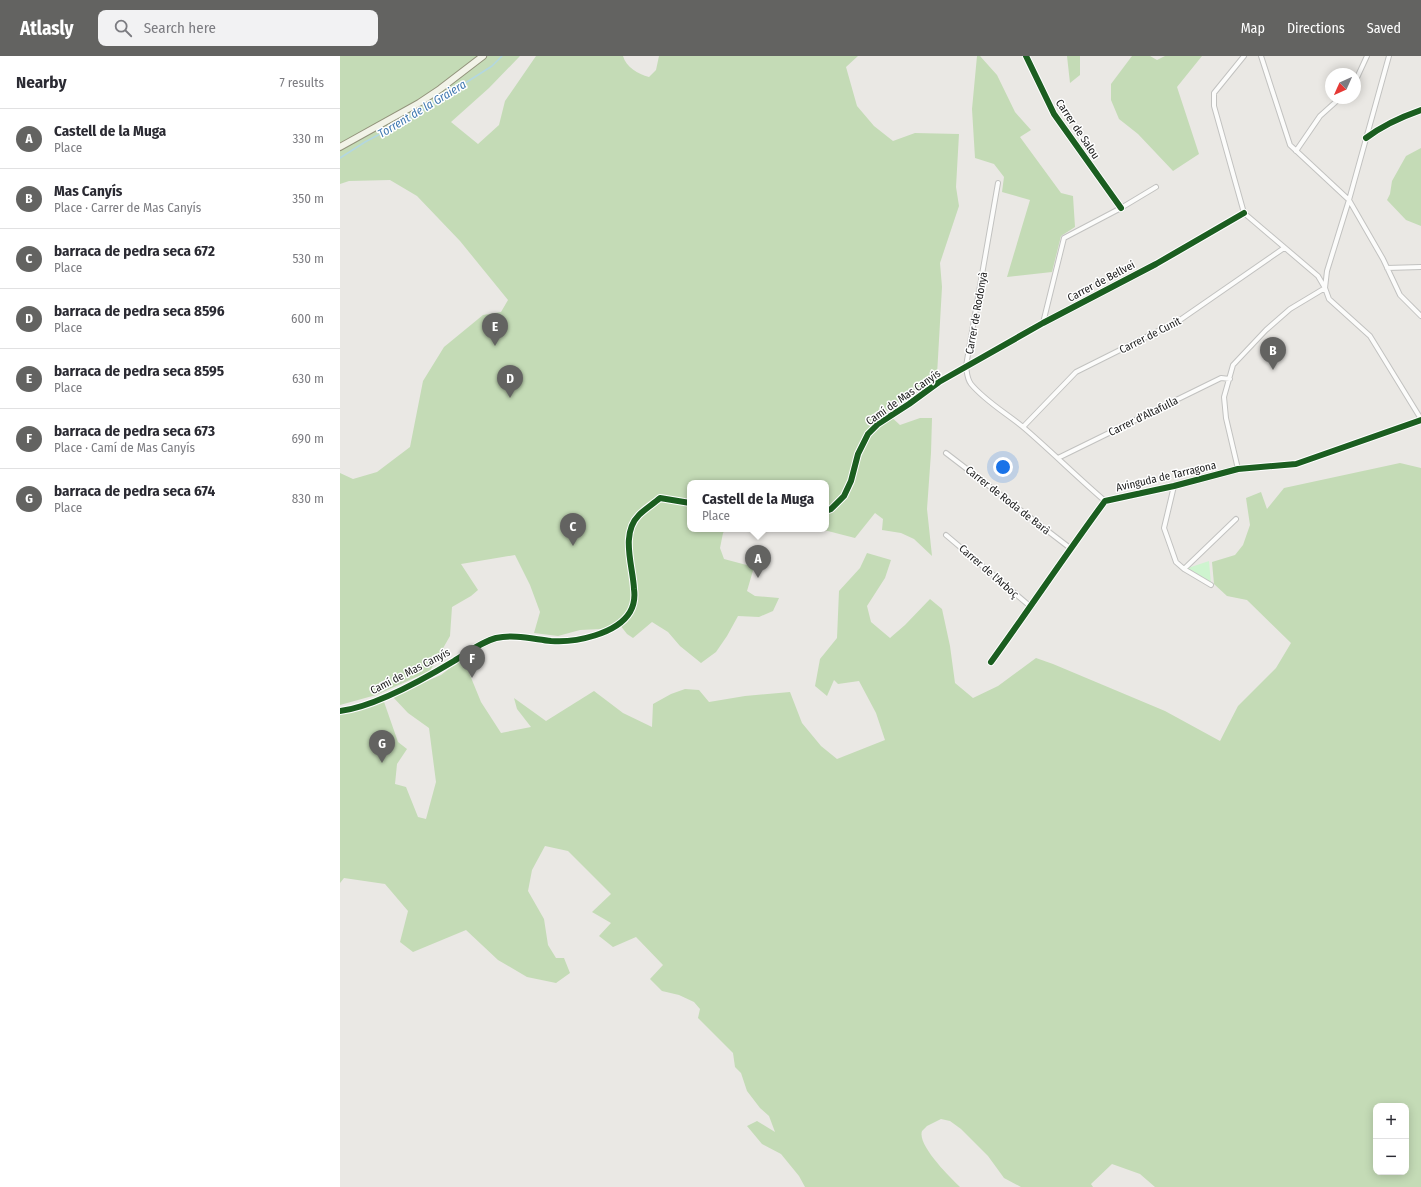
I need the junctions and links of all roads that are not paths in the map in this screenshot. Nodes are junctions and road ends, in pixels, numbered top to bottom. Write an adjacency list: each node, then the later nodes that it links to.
1 (483, 56): 11 (main road)
2 (1026, 56): 16 (street, Carrer de Salou)
3 (1244, 56): 17 (street)
4 (1261, 56): 12 (street)
5 (1367, 56): 7 (street)
6 (1389, 56): 10 (street)
7 (1361, 69)
8 (1333, 104): 12 (street)
9 (1421, 110): 10 (street)
10 (1366, 138): 15 (street)
11 (340, 147)
12 (1296, 151): 15 (street)
13 (998, 183): 24 (street, Carrer de Rodonyà)
14 (1156, 187): 16 (street)
15 (1349, 200): 20 (street); 21 (street)
16 (1121, 208): 23 (street)
17 (1244, 213): 18 (street); 23 (street, Carrer de Bellvei)
18 (1284, 248): 21 (street); 27 (street, Carrer de Cunit)
19 (1421, 267): 20 (street)
20 (1387, 268): 22 (street)
21 (1325, 288): 25 (street); 26 (street)
22 (1421, 316)
23 (1043, 323): 24 (street, Carrer de Bellvei)
24 (966, 366): 27 (street, Carrer de Rodonyà); 34 (street, Camí de Mas Canyís)
25 (1230, 379): 29 (street, Carrer d'Altafulla); 30 (street)
26 (1421, 420): 30 (street, Avinguda de Tarragona)
27 (1023, 427): 29 (street, Carrer de Rodonyà)
28 (946, 452): 37 (street, Carrer de Roda de Barà)
29 (1058, 458): 32 (street, Carrer de Rodonyà)
30 (1238, 469): 31 (street, Avinguda de Tarragona)
31 (1174, 486): 32 (street, Avinguda de Tarragona); 38 (street)
32 (1105, 501): 37 (street, Avinguda de Tarragona)
33 (687, 502): 42 (street, Camí de Mas Canyís)
34 (829, 510)
35 (1236, 518): 38 (street)
36 (946, 535): 40 (street, Carrer de l'Arboç)
37 (1070, 548): 40 (street, Avinguda de Tarragona)
38 (1184, 569): 39 (street)
39 (1211, 585)
40 (1031, 607): 41 (street, Avinguda de Tarragona)
41 (991, 662)
42 (340, 711)

